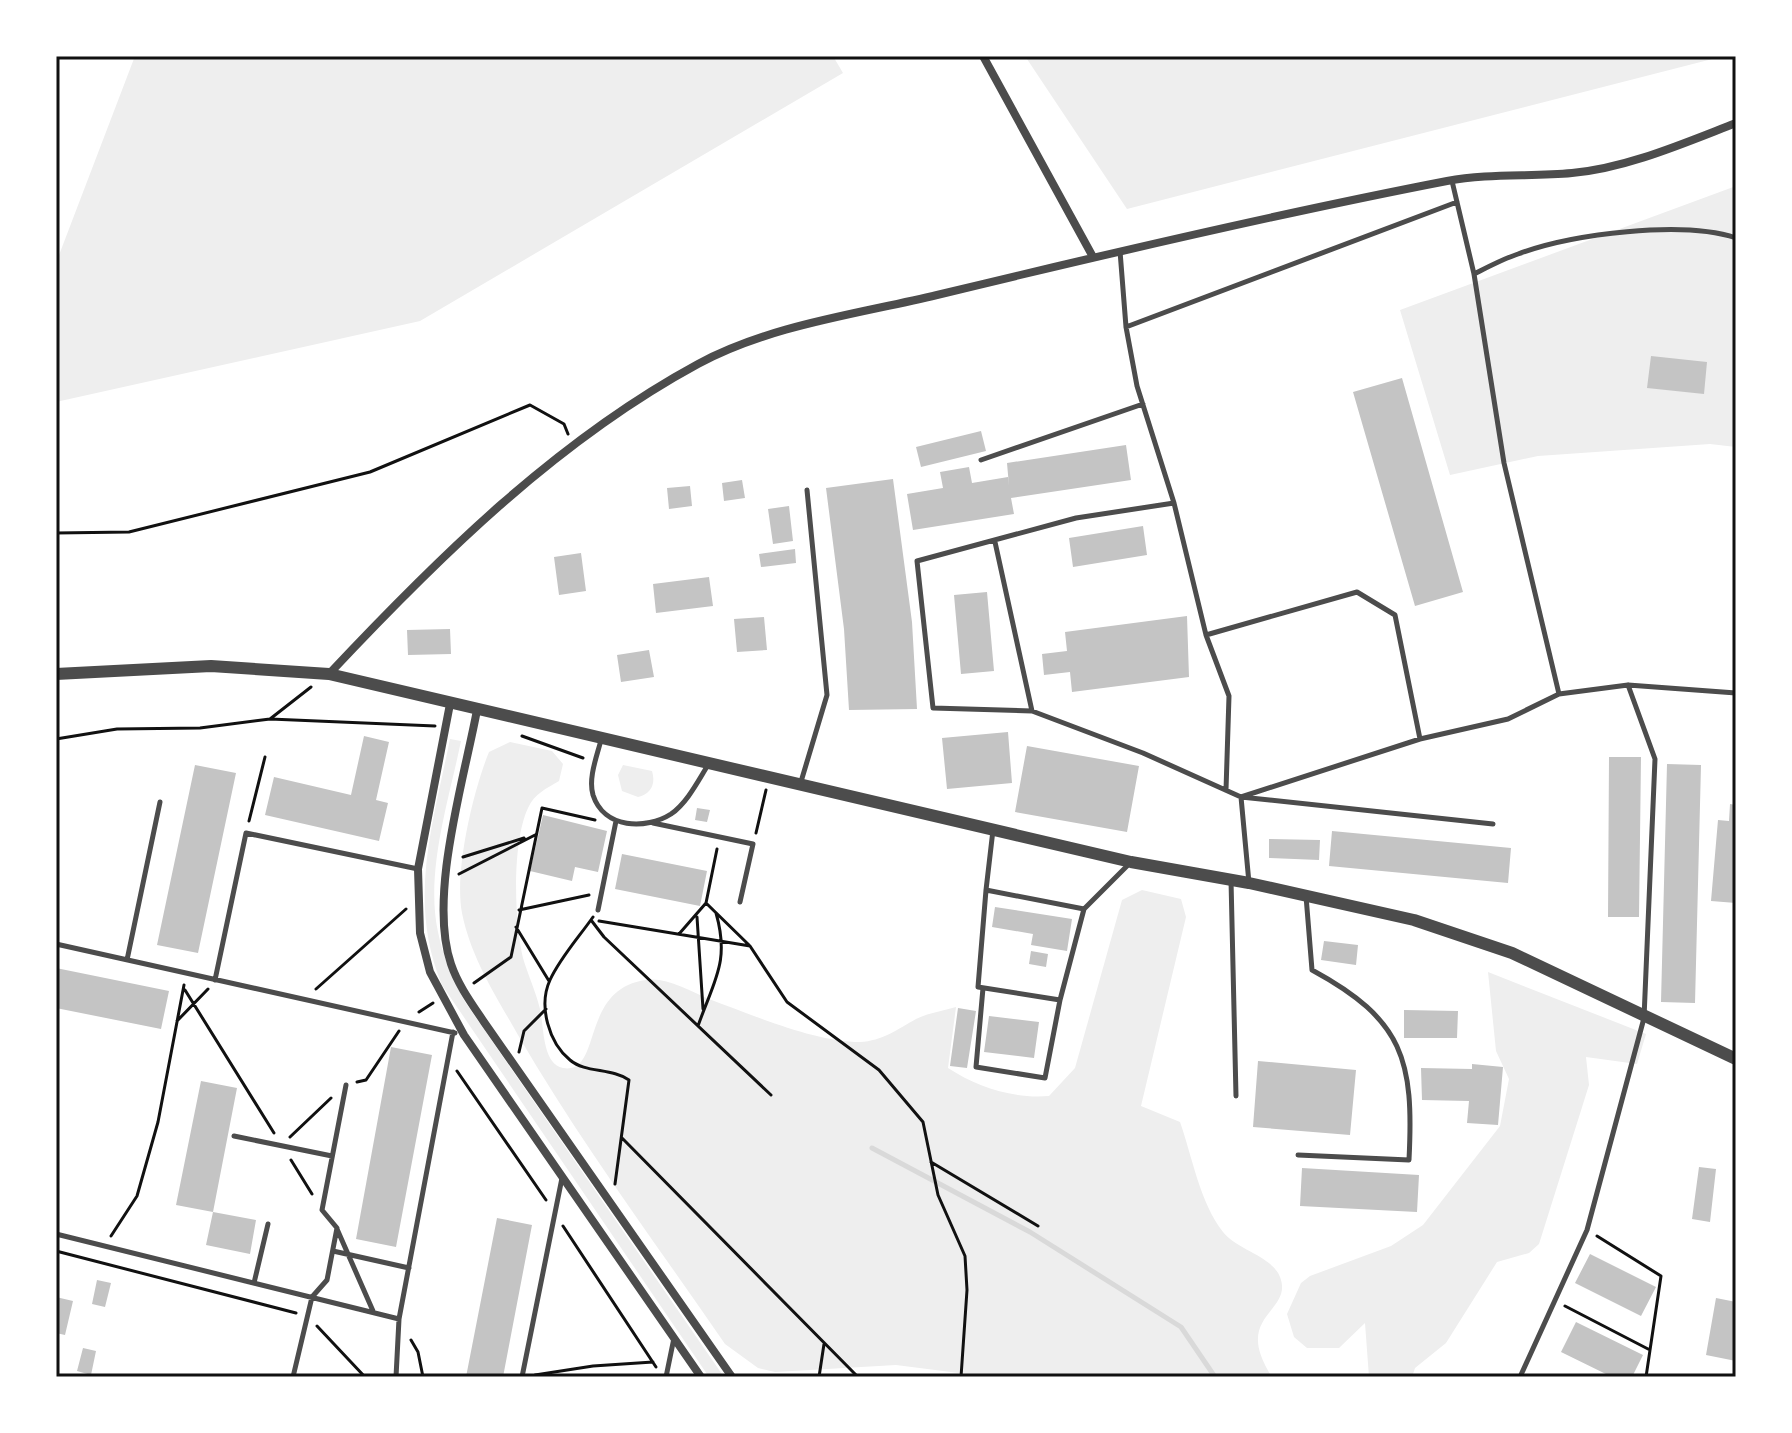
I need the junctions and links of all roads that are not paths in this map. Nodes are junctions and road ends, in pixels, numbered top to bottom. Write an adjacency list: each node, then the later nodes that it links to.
1 (983, 56): 7 (street)
2 (1736, 123): 3 (street)
3 (1452, 180): 4 (lane); 6 (street)
4 (1457, 202): 8 (lane); 9 (lane)
5 (1736, 238): 8 (lane)
6 (1120, 250): 7 (street); 9 (lane)
7 (1093, 257): 17 (street)
8 (1474, 274): 20 (lane)
9 (1126, 327): 10 (lane)
10 (1143, 404): 11 (lane); 13 (lane)
11 (981, 460)
12 (807, 490): 27 (lane)
13 (1174, 503): 14 (lane); 15 (lane)
14 (995, 542): 23 (lane); 23 (lane)
15 (1206, 635): 25 (lane); 28 (lane)
16 (56, 674): 17 (street)
17 (329, 674): 21 (street)
18 (1628, 685): 19 (lane); 20 (lane); 49 (lane)
19 (1736, 693)
20 (1559, 694): 25 (lane)
21 (450, 704): 22 (street); 36 (street)
22 (477, 710): 24 (street); 75 (street)
23 (1032, 711): 28 (lane)
24 (601, 739): 26 (street); 31 (lane)
25 (1420, 739): 29 (lane)
26 (708, 765): 27 (street); 32 (lane)
27 (799, 786): 34 (street)
28 (1226, 790): 29 (lane)
29 (1241, 797): 33 (lane); 38 (lane)
30 (160, 802): 45 (lane)
31 (616, 823): 32 (lane); 43 (lane)
32 (652, 823): 41 (lane)
33 (1493, 824)
34 (994, 829): 35 (street); 39 (lane)
35 (1131, 862): 37 (street); 42 (lane)
36 (418, 869): 46 (lane); 51 (street)
37 (1231, 879): 38 (street); 54 (lane)
38 (1249, 883): 40 (street)
39 (986, 890): 42 (lane); 47 (lane)
40 (1306, 895): 49 (street); 56 (lane)
41 (740, 902)
42 (1084, 909): 48 (lane)
43 (598, 910)
44 (56, 944): 45 (lane)
45 (127, 960): 46 (lane)
46 (215, 980): 50 (lane)
47 (983, 988): 48 (lane); 48 (lane)
48 (1060, 1000)
49 (1644, 1018): 52 (street); 76 (lane)
50 (453, 1032): 51 (lane); 64 (lane)
51 (464, 1035): 58 (street)
52 (1736, 1059)
53 (346, 1085): 57 (lane)
54 (1236, 1096)
55 (234, 1136): 57 (lane)
56 (1298, 1155)
57 (332, 1156): 60 (lane)
58 (563, 1176): 69 (street); 72 (lane)
59 (268, 1224): 65 (lane)
60 (337, 1228): 62 (lane); 63 (lane)
61 (56, 1234): 65 (lane)
62 (333, 1251): 63 (lane); 66 (lane)
63 (349, 1254): 64 (lane); 67 (lane)
64 (409, 1268): 68 (lane)
65 (254, 1283): 66 (lane)
66 (312, 1297): 67 (lane); 70 (lane)
67 (373, 1311): 68 (lane)
68 (399, 1319): 71 (lane)
69 (674, 1337): 73 (lane); 74 (street)
70 (293, 1377)
71 (396, 1377)
72 (522, 1377)
73 (666, 1377)
74 (701, 1377)
75 (732, 1377)
76 (1520, 1377)

